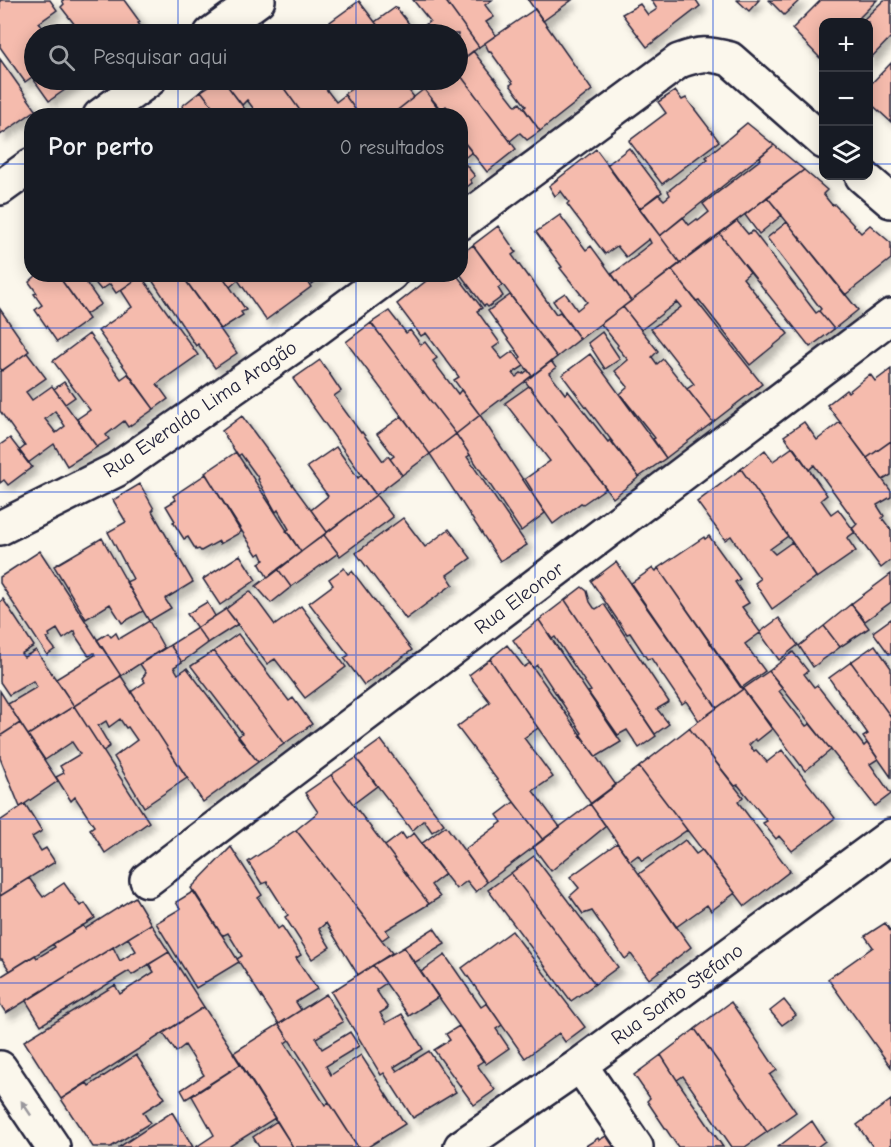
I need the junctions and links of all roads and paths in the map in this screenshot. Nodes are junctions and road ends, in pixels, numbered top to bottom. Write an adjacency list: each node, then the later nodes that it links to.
1 (258, 0): 2 (street)
2 (225, 24)
3 (135, 90): 4 (street)
4 (111, 108)
5 (819, 138): 10 (street)
6 (24, 171): 8 (street)
7 (867, 180): 9 (street)
8 (0, 188)
9 (891, 201)
10 (468, 217)
11 (380, 282): 13 (street, Rua Everaldo Lima Aragão)
12 (891, 316): 15 (street, Rua Eleonor)
13 (0, 528)
14 (891, 836): 16 (street, Rua Santo Stefano)
15 (147, 880)
16 (580, 1065): 19 (street, Rua Santo Stefano); 20 (street)
17 (0, 1068): 18 (street, one-way to 17)
18 (53, 1147)
19 (461, 1147)
20 (636, 1147)

